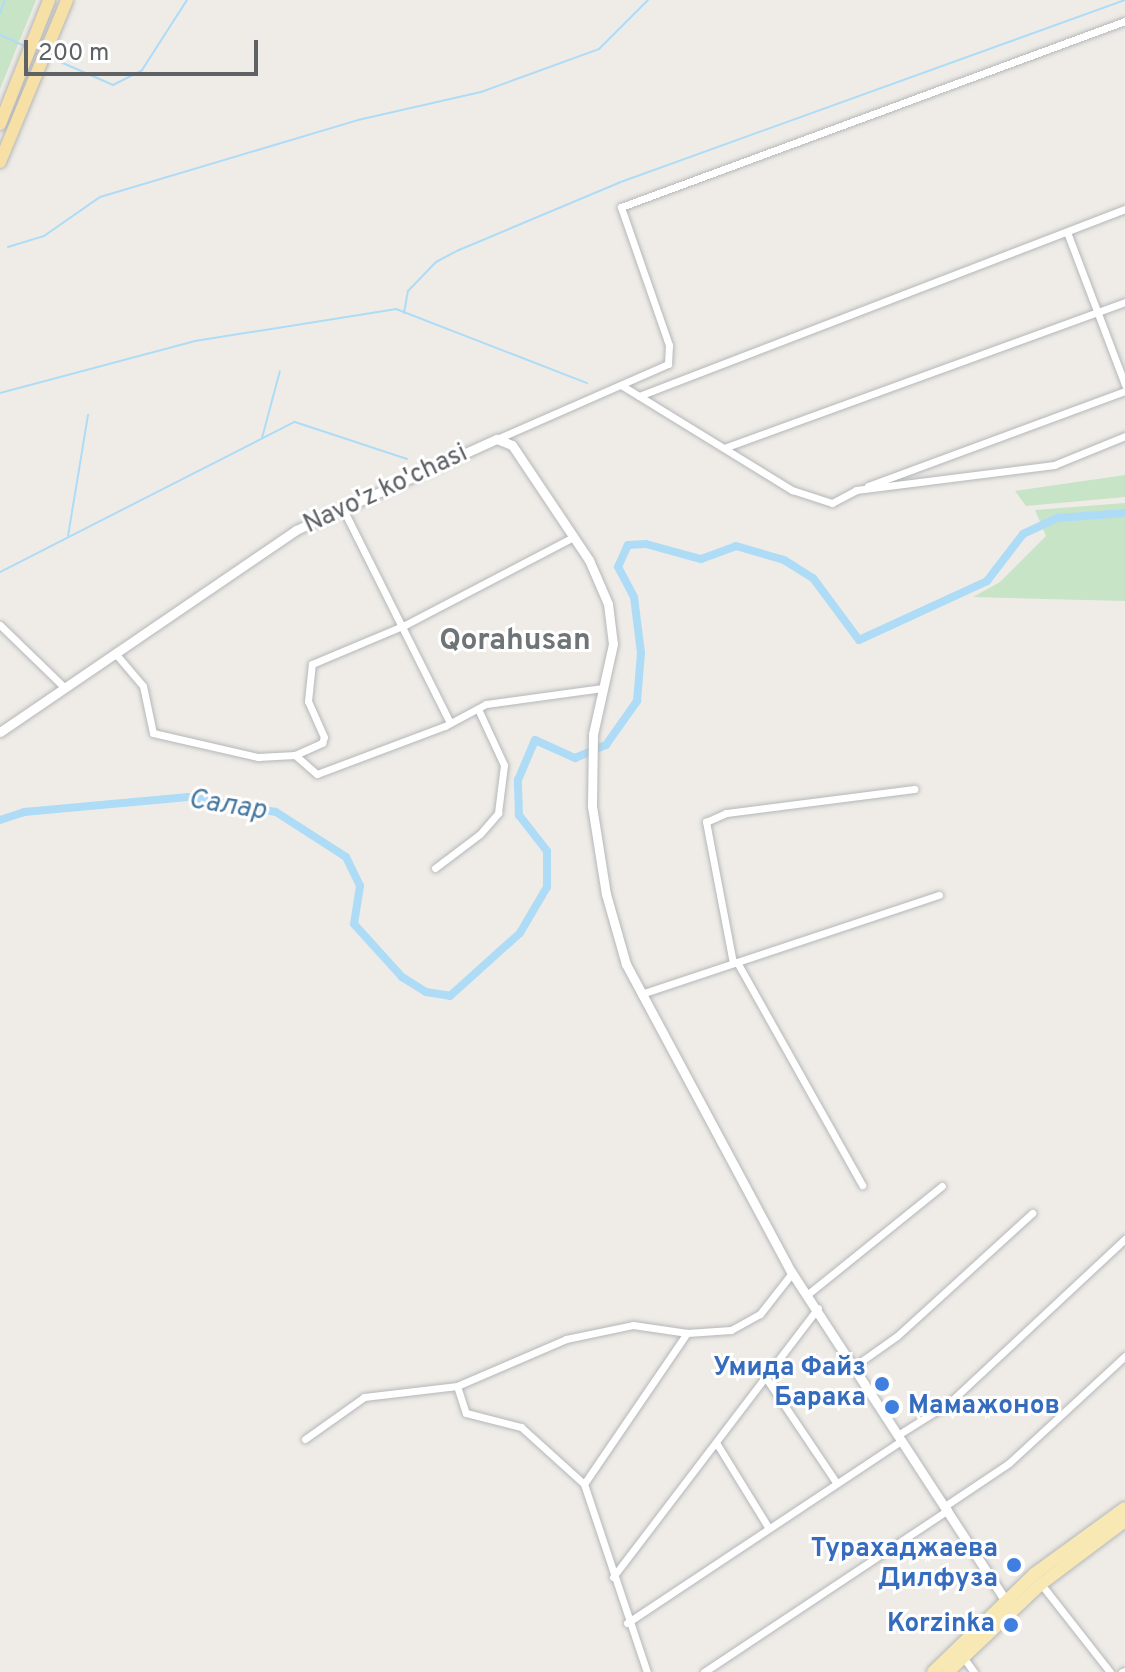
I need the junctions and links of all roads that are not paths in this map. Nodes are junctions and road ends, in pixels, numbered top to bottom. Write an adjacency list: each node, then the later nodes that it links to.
1 (49, 0): 4 (highway)
2 (67, 0): 5 (highway)
3 (1125, 21): 10 (street)
4 (0, 124)
5 (0, 162)
6 (1125, 209): 7 (street)
7 (1067, 232): 9 (street); 13 (street)
8 (1125, 302): 9 (street)
9 (1097, 312): 11 (street); 18 (street)
10 (621, 385): 13 (street); 14 (street)
11 (1125, 385)
12 (1125, 391): 19 (street)
13 (639, 396): 18 (street)
14 (518, 430): 16 (street); 17 (street)
15 (1125, 436): 19 (street)
16 (497, 439): 17 (street, Navo'z ko'chasi); 20 (street, Navo'z ko'chasi)
17 (512, 445): 21 (street)
18 (724, 448): 19 (street)
19 (856, 490)
20 (343, 509): 23 (street); 24 (street, Navo'z ko'chasi)
21 (573, 537): 23 (street); 26 (street)
22 (0, 625): 25 (street)
23 (405, 625): 28 (street); 30 (street)
24 (115, 653): 25 (street, Navo'z ko'chasi); 30 (street)
25 (64, 687): 29 (street, Navo'z ko'chasi)
26 (603, 688): 27 (street); 35 (street)
27 (478, 709): 28 (street); 32 (street)
28 (450, 723): 30 (street)
29 (0, 732)
30 (295, 755)
31 (914, 789): 34 (street)
32 (435, 868)
33 (939, 895): 34 (street)
34 (735, 962): 35 (street); 36 (street)
35 (641, 994): 40 (street)
36 (862, 1185)
37 (942, 1186): 41 (street)
38 (1032, 1213): 45 (street)
39 (1125, 1239): 48 (street)
40 (792, 1273): 41 (street); 43 (street)
41 (808, 1294): 42 (street)
42 (818, 1308): 45 (street); 46 (street)
43 (687, 1333): 47 (street); 52 (street)
44 (1125, 1356): 53 (street)
45 (856, 1365): 48 (street)
46 (766, 1378): 50 (street); 51 (street)
47 (457, 1386): 49 (street); 52 (street)
48 (902, 1436): 51 (street); 53 (street)
49 (305, 1439)
50 (717, 1444): 56 (street); 57 (street)
51 (836, 1482): 56 (street)
52 (584, 1484): 57 (street)
53 (947, 1508): 59 (street); 63 (street)
54 (1125, 1508): 59 (main road)
55 (1125, 1521): 58 (main road)
56 (768, 1527): 60 (street)
57 (613, 1577): 60 (street)
58 (1041, 1584): 61 (main road); 67 (street)
59 (1005, 1600): 64 (main road)
60 (627, 1623): 62 (street)
61 (963, 1657): 65 (main road); 66 (street)
62 (647, 1672)
63 (704, 1672)
64 (933, 1672)
65 (948, 1672)
66 (974, 1672)
67 (1110, 1672)

